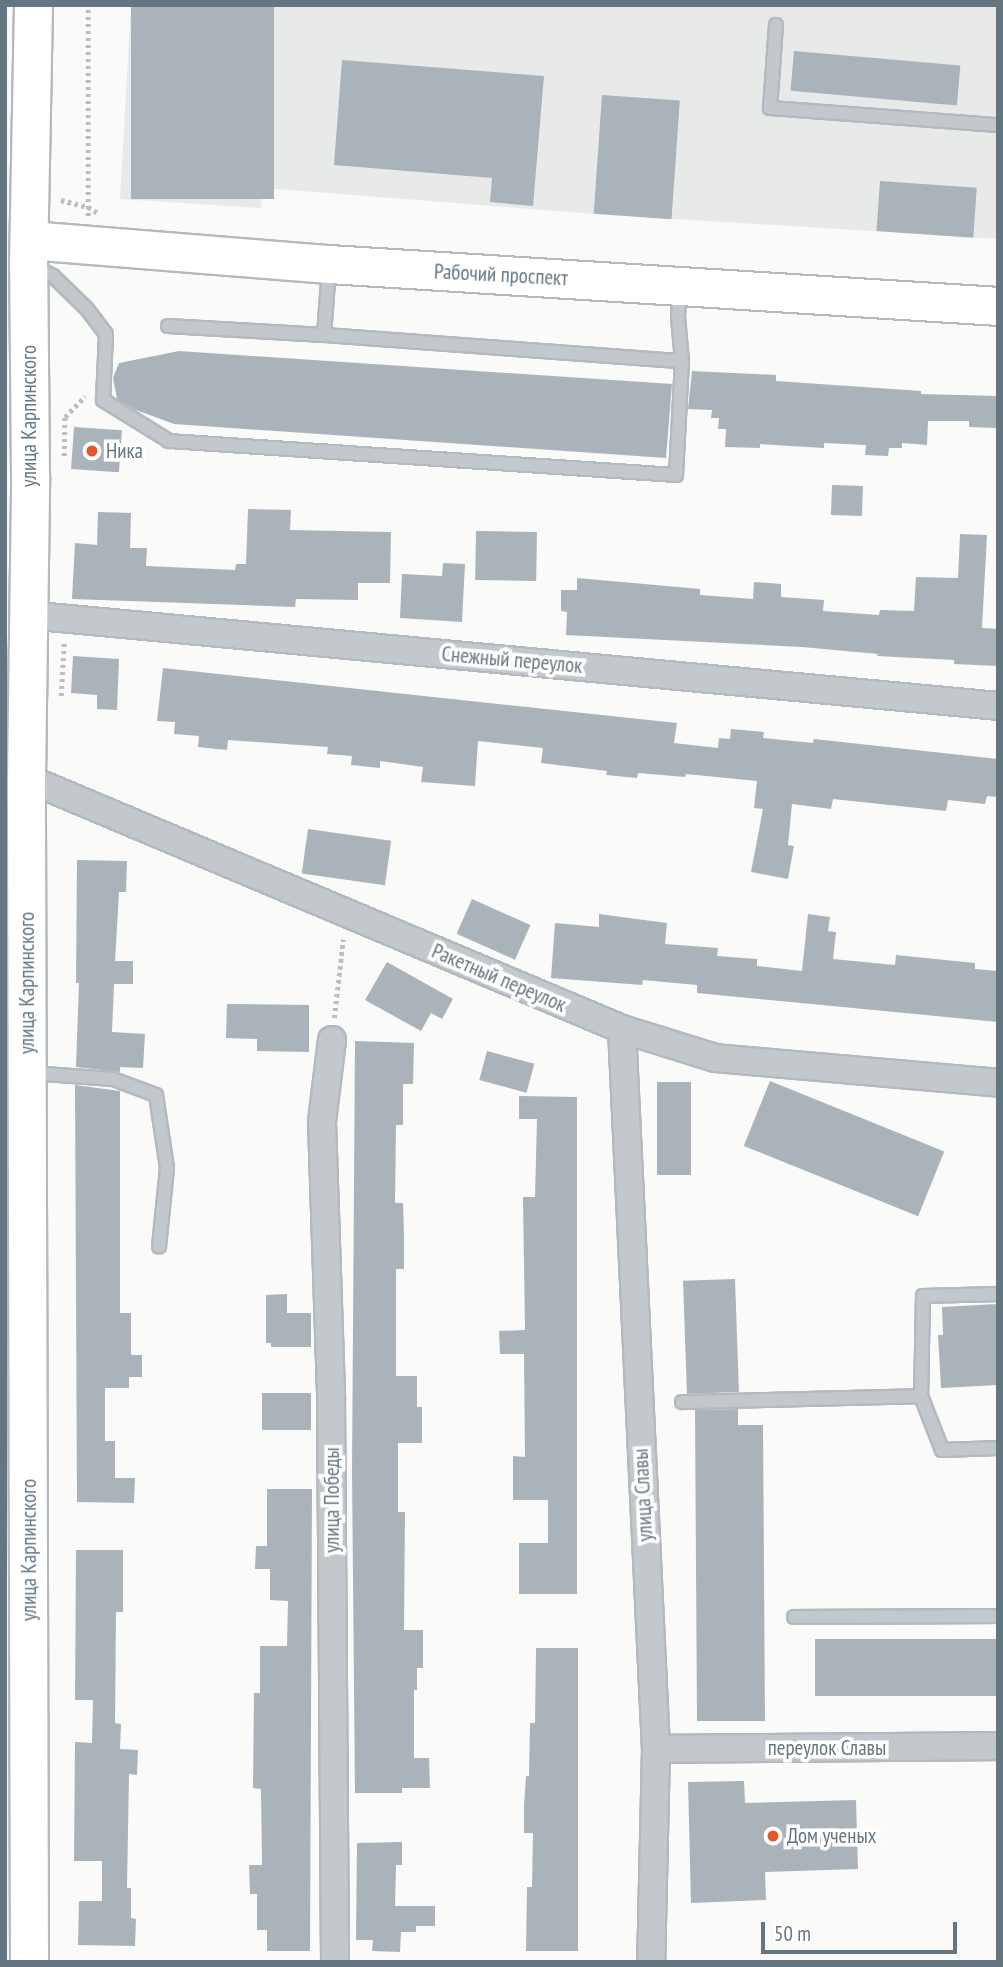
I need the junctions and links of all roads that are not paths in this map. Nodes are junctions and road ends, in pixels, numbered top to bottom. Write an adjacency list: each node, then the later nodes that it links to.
1 (33, 5): 4 (street, улица Карпинского)
2 (776, 24): 3 (lane)
3 (998, 125)
4 (21, 248): 5 (street, Рабочий проспект); 10 (lane); 11 (street, улица Карпинского)
5 (329, 264): 6 (street, Рабочий проспект); 9 (lane)
6 (680, 285): 7 (street, Рабочий проспект); 10 (lane)
7 (998, 306)
8 (168, 326): 9 (lane)
9 (324, 335): 10 (lane)
10 (682, 361)
11 (27, 615): 12 (street, Снежный переулок); 13 (street, улица Карпинского)
12 (998, 706)
13 (26, 778): 14 (street, Ракетный переулок); 16 (street, улица Карпинского)
14 (622, 1029): 17 (street, Ракетный переулок); 26 (street, улица Славы)
15 (332, 1040): 29 (street, улица Победы)
16 (27, 1073): 18 (lane); 27 (street, улица Карпинского)
17 (998, 1083)
18 (159, 1247)
19 (998, 1294): 20 (lane)
20 (921, 1396): 21 (lane); 22 (lane)
21 (682, 1402)
22 (998, 1448)
23 (998, 1616): 24 (lane)
24 (794, 1618)
25 (998, 1746): 26 (street, переулок Славы)
26 (656, 1749): 30 (street, улица Славы)
27 (18, 1824): 28 (street, улица Карпинского)
28 (29, 1962)
29 (335, 1962)
30 (651, 1962)

